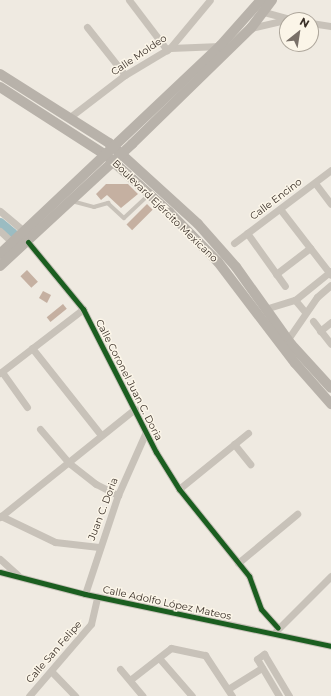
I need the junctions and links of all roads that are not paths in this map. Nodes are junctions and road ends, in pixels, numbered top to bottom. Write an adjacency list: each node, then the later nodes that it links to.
1 (129, 0): 13 (street)
2 (210, 0): 13 (street, Calle Moldeo)
3 (261, 0): 12 (main road)
4 (272, 0): 5 (main road)
5 (264, 12): 6 (street); 11 (main road)
6 (279, 17)
7 (279, 22): 11 (street)
8 (319, 24): 9 (street)
9 (331, 26)
10 (87, 27): 15 (street)
11 (251, 28): 18 (main road)
12 (220, 46): 13 (street); 18 (main road)
13 (169, 49): 15 (street, Calle Moldeo)
14 (0, 74): 17 (main road, Boulevard Ejército Mexicano)
15 (125, 75): 17 (street, Calle Moldeo)
16 (0, 87): 19 (main road, Boulevard Ejército Mexicano)
17 (70, 117): 18 (main road, Boulevard Ejército Mexicano)
18 (119, 150): 19 (main road); 43 (main road, Boulevard Ejército Mexicano)
19 (110, 158): 22 (main road, Boulevard Ejército Mexicano); 23 (main road); 29 (main road)
20 (331, 170): 21 (street, Calle Encino)
21 (315, 183): 24 (street); 25 (street, Calle Encino)
22 (150, 195): 23 (lane); 53 (main road, Boulevard Ejército Mexicano)
23 (71, 201): 29 (main road)
24 (331, 204)
25 (280, 209): 28 (street, Calle Encino); 32 (street)
26 (0, 210): 29 (street, Calle Coronel Juan C. Doria)
27 (0, 231): 30 (street)
28 (247, 233): 31 (street, Calle Encino); 36 (street)
29 (26, 237): 30 (main road); 34 (main road); 42 (street, Calle Coronel Juan C. Doria)
30 (13, 243): 33 (main road)
31 (234, 243)
32 (310, 248): 35 (street); 36 (street)
33 (0, 254)
34 (0, 266)
35 (330, 273): 39 (street)
36 (276, 274): 38 (street)
37 (331, 285): 40 (street)
38 (285, 286)
39 (310, 288): 40 (street); 41 (street)
40 (317, 297): 44 (street)
41 (295, 300): 43 (street); 44 (street)
42 (83, 309): 50 (street); 55 (street, Calle Coronel Juan C. Doria)
43 (265, 309): 48 (main road, Boulevard Ejército Mexicano)
44 (305, 312): 48 (street)
45 (313, 321): 47 (street)
46 (331, 322): 47 (street)
47 (320, 331): 49 (street)
48 (288, 339): 52 (main road, Boulevard Ejército Mexicano)
49 (331, 344)
50 (32, 348): 51 (street); 59 (street)
51 (1, 373): 54 (street)
52 (331, 388)
53 (331, 404)
54 (27, 406)
55 (135, 409): 57 (street, Calle Coronel Juan C. Doria); 59 (street)
56 (40, 429): 61 (street)
57 (145, 434): 63 (street, Calle Coronel Juan C. Doria); 64 (street, Juan C. Doria)
58 (248, 434): 60 (street)
59 (101, 435): 61 (street)
60 (234, 444): 62 (street); 63 (street)
61 (69, 463): 64 (street); 66 (street)
62 (250, 464)
63 (179, 489): 69 (street, Calle Coronel Juan C. Doria)
64 (118, 495): 67 (street, Juan C. Doria)
65 (297, 514): 69 (street)
66 (0, 516): 67 (street)
67 (99, 547): 73 (street, Juan C. Doria)
68 (0, 559): 71 (street)
69 (238, 563): 75 (street, Calle Coronel Juan C. Doria)
70 (0, 572): 71 (street, Calle Adolfo López Mateos)
71 (18, 575): 73 (street, Calle Adolfo López Mateos)
72 (331, 576): 75 (street)
73 (85, 594): 74 (street, Calle Adolfo López Mateos)
74 (97, 597): 76 (street, Calle Adolfo López Mateos); 81 (street, Calle San Felipe)
75 (278, 628): 76 (street)
76 (274, 634): 77 (street, Calle Adolfo López Mateos)
77 (331, 646)
78 (159, 658): 82 (street); 83 (street); 87 (street)
79 (262, 668): 83 (street); 89 (street); 90 (street)
80 (120, 669): 82 (street)
81 (51, 670): 84 (street, Calle San Felipe); 85 (street)
82 (130, 680): 86 (street)
83 (228, 689): 88 (street)
84 (29, 696)
85 (75, 696)
86 (143, 696)
87 (192, 696)
88 (232, 696)
89 (279, 696)
90 (289, 696)

